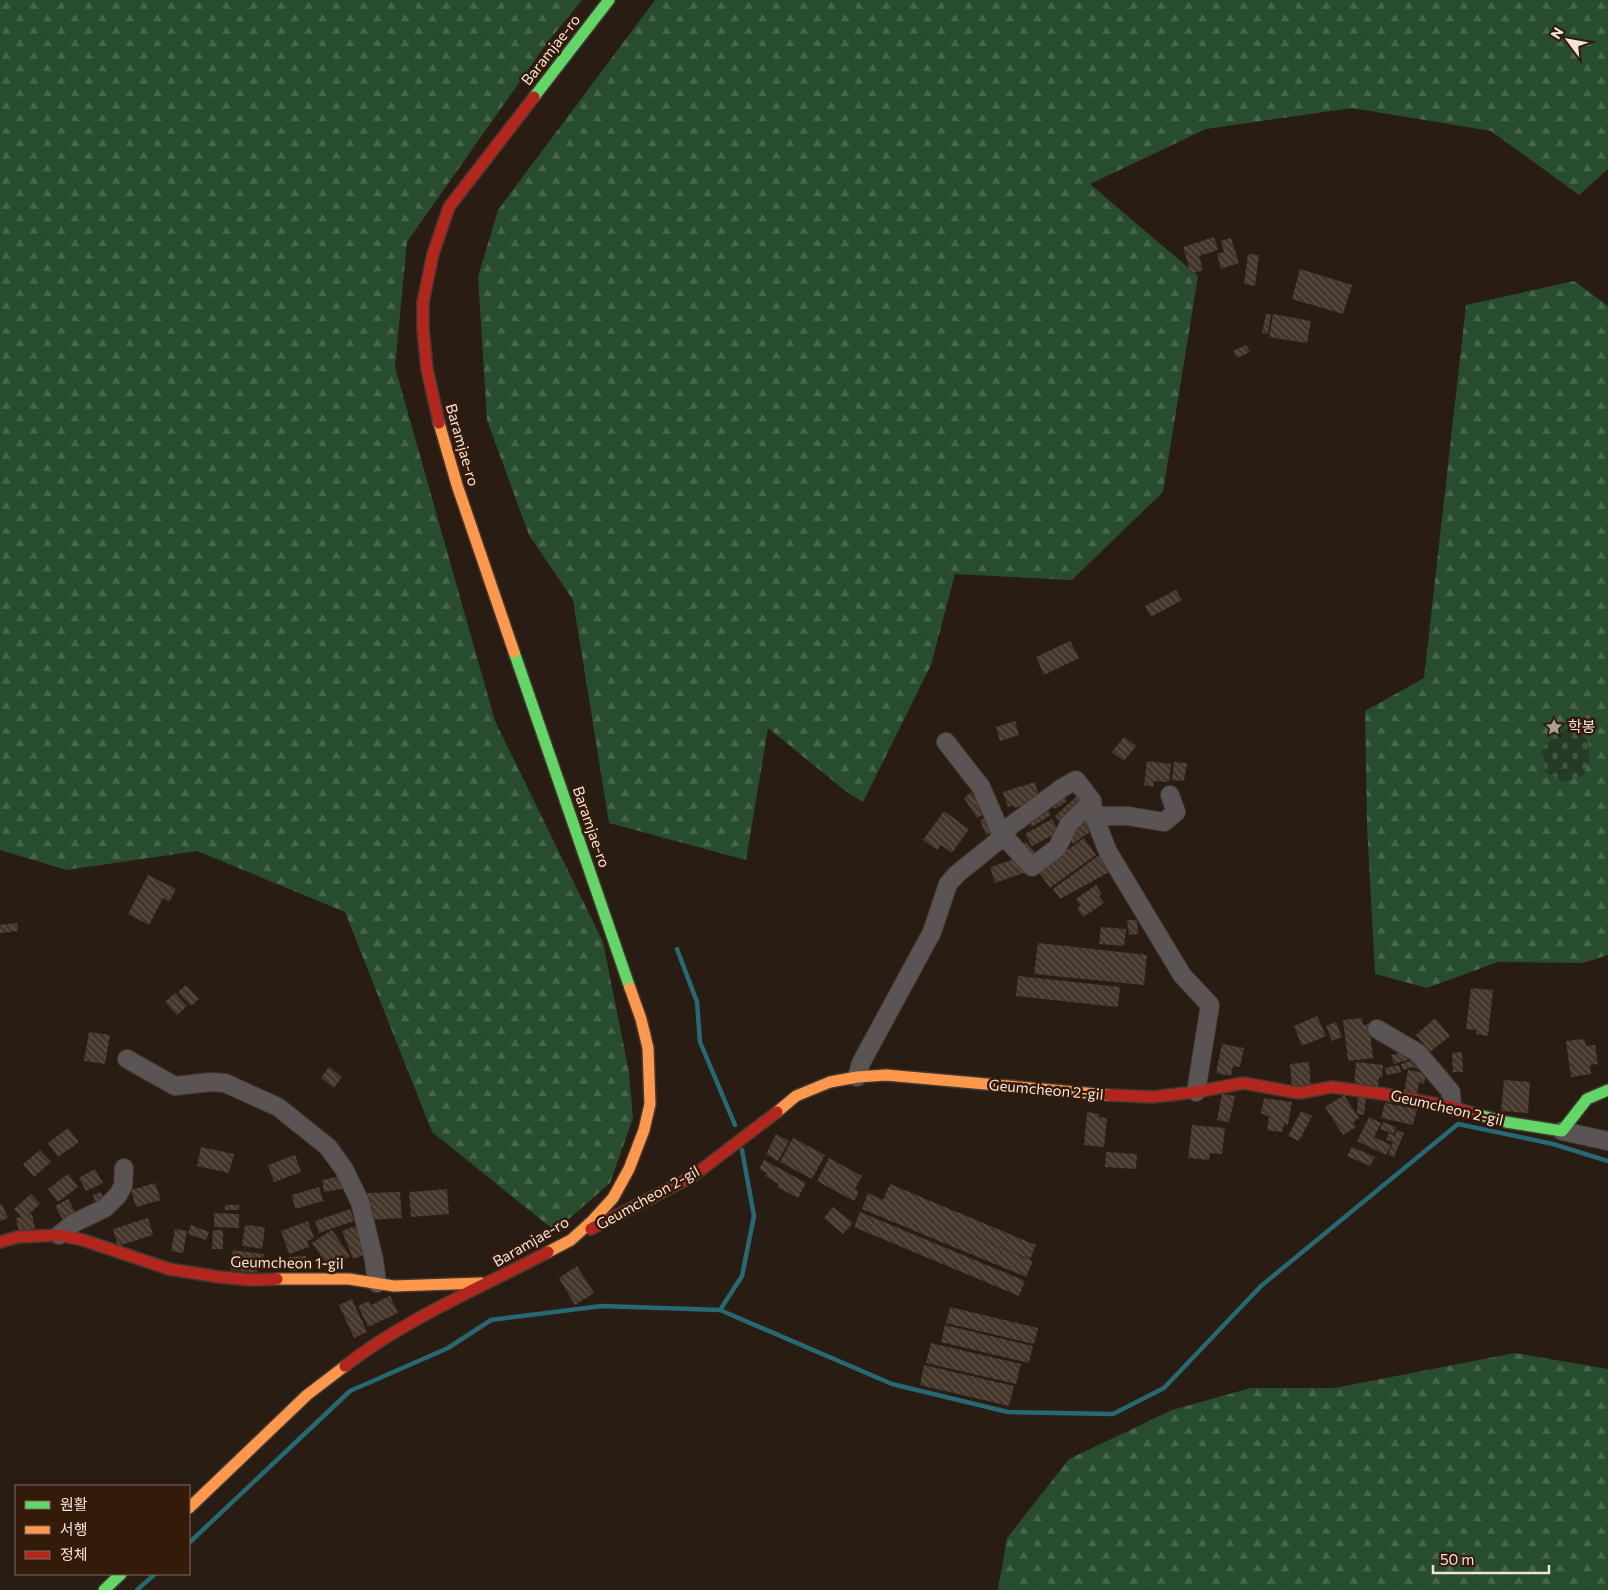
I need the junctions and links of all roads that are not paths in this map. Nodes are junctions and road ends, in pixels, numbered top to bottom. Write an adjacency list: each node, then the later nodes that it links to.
1 (609, 0): 16 (street, Baramjae-ro)
2 (946, 742): 5 (street)
3 (1170, 795): 4 (street)
4 (1093, 808): 5 (street); 5 (street); 10 (street)
5 (1001, 833): 8 (street)
6 (1377, 1029): 11 (street)
7 (127, 1059): 18 (street)
8 (857, 1077): 10 (street, Geumcheon 2-gil); 16 (street, Geumcheon 2-gil)
9 (1608, 1090): 12 (street)
10 (1196, 1092): 11 (street, Geumcheon 2-gil)
11 (1452, 1107): 12 (street, Geumcheon 2-gil)
12 (1562, 1131): 13 (street, Geumcheon 2-gil)
13 (1608, 1141)
14 (124, 1168): 15 (street)
15 (59, 1235): 17 (street, Geumcheon 1-gil); 18 (street, Geumcheon 1-gil)
16 (571, 1240): 19 (street, Baramjae-ro)
17 (0, 1242)
18 (376, 1283): 19 (street, Geumcheon 1-gil)
19 (490, 1283): 20 (street, Baramjae-ro)
20 (190, 1507)
21 (120, 1575): 22 (street)
22 (104, 1590)

